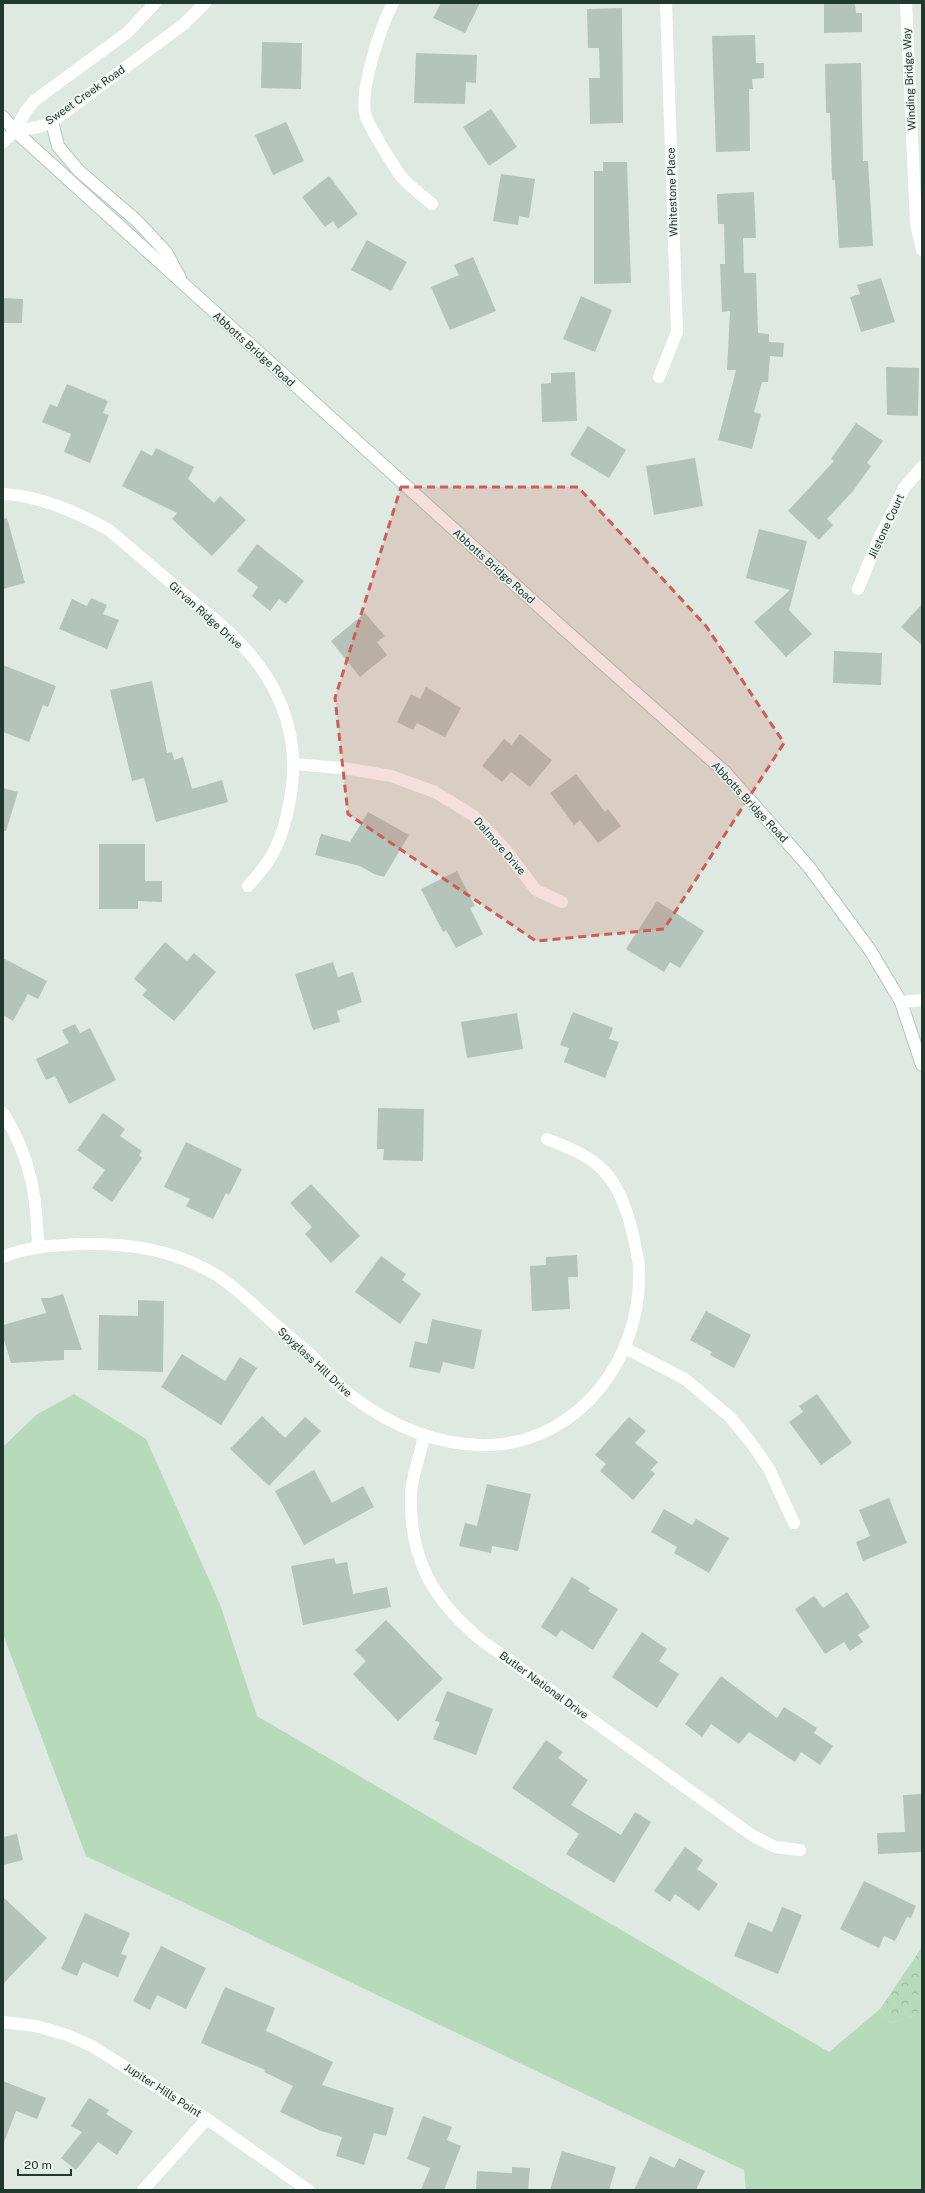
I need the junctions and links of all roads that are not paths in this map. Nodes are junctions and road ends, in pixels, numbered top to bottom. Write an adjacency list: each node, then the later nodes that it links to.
1 (155, 3): 8 (street)
2 (205, 3): 7 (street, Sweet Creek Road)
3 (393, 3): 10 (street)
4 (666, 3): 13 (street, Whitestone Place)
5 (906, 3): 11 (street, Winding Bridge Way)
6 (3, 117): 8 (street, Abbotts Bridge Road)
7 (52, 122): 8 (street, Sweet Creek Road); 12 (street)
8 (15, 131): 9 (street); 12 (street, Abbotts Bridge Road)
9 (3, 142)
10 (432, 204)
11 (922, 250)
12 (183, 285): 21 (street, Abbotts Bridge Road)
13 (659, 377)
14 (922, 467): 16 (street, Jilstone Court)
15 (3, 494): 17 (street, Girvan Ridge Drive)
16 (858, 589)
17 (295, 764): 18 (street, Girvan Ridge Drive); 19 (street, Dalmore Drive)
18 (248, 886)
19 (562, 902)
20 (922, 1000): 21 (street)
21 (902, 1002): 22 (street, Abbotts Bridge Road)
22 (922, 1065)
23 (3, 1113): 25 (street)
24 (547, 1139): 27 (street, Spyglass Hill Drive)
25 (38, 1248): 26 (street, Spyglass Hill Drive); 28 (street, Spyglass Hill Drive)
26 (3, 1257)
27 (625, 1348): 28 (street, Spyglass Hill Drive); 29 (street)
28 (424, 1435): 30 (street, Butler National Drive)
29 (794, 1523)
30 (800, 1850)
31 (3, 2022): 32 (street, Jupiter Hills Point)
32 (207, 2119): 33 (street); 34 (street, Jupiter Hills Point)
33 (143, 2190)
34 (308, 2190)

